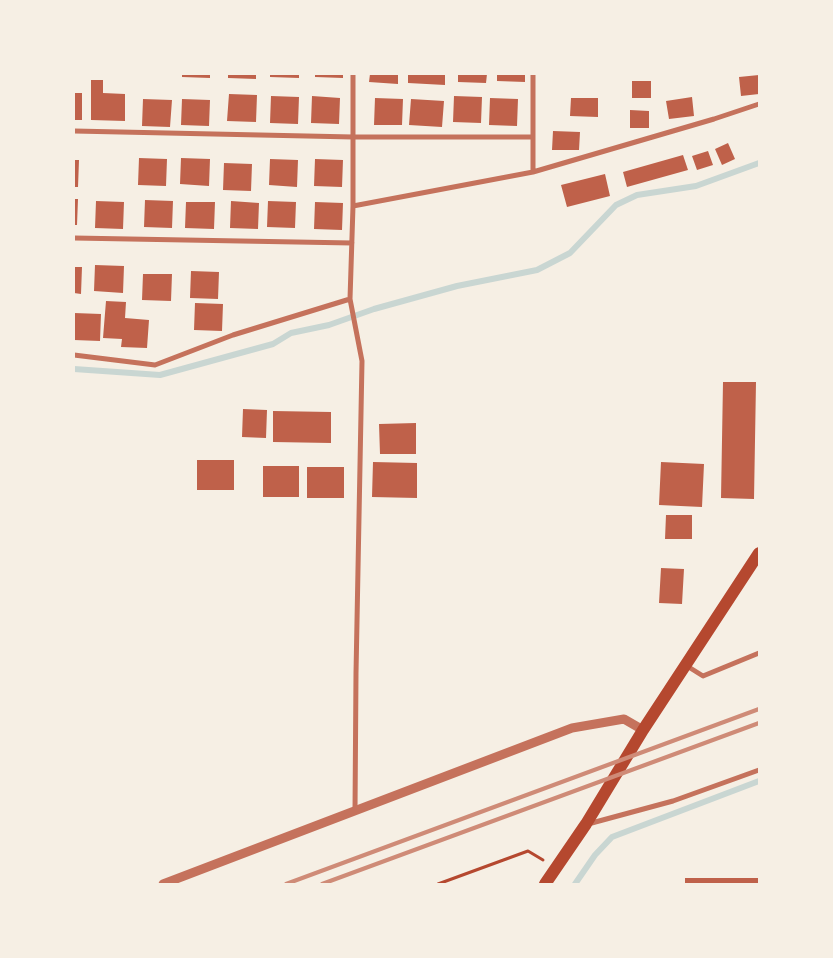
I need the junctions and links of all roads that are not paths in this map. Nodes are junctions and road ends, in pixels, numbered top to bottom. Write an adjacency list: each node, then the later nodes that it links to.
1 (353, 74): 5 (street)
2 (533, 74): 6 (street)
3 (759, 104): 7 (street)
4 (74, 131): 5 (street)
5 (353, 137): 6 (street); 8 (street)
6 (533, 137): 7 (street)
7 (533, 172): 8 (street)
8 (353, 206): 10 (street)
9 (74, 238): 10 (street)
10 (352, 243): 11 (street)
11 (350, 298): 12 (street); 18 (street)
12 (74, 355)
13 (759, 553): 15 (main road)
14 (759, 653): 15 (street)
15 (686, 666): 16 (main road)
16 (643, 730): 18 (street); 19 (main road)
17 (759, 770): 19 (street)
18 (355, 811): 20 (street)
19 (586, 824): 21 (main road)
20 (163, 884)
21 (545, 884)

